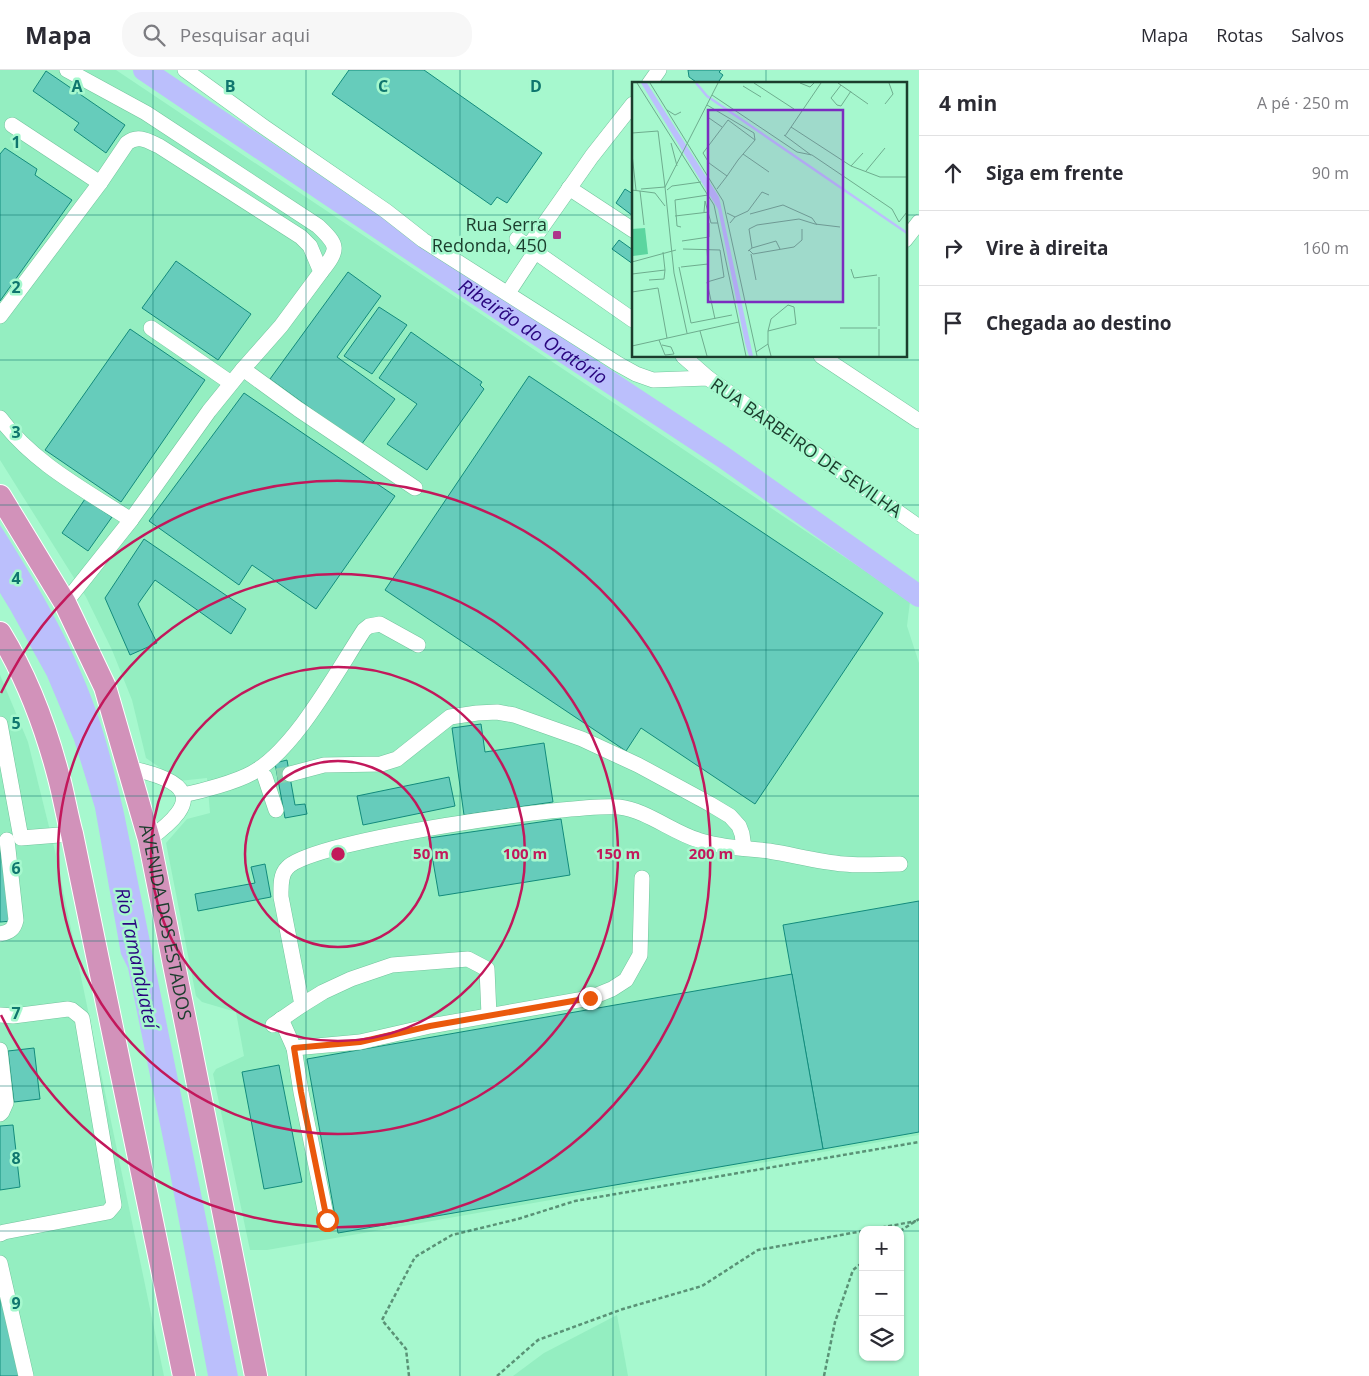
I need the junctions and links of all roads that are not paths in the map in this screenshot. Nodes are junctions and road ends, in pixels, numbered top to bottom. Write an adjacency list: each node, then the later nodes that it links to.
1 (67, 70): 13 (street)
2 (185, 70): 14 (street, RUA BARBEIRO DE SEVILHA)
3 (659, 70): 4 (street)
4 (650, 82)
5 (632, 105): 8 (street)
6 (12, 125): 7 (street)
7 (100, 183): 13 (street); 15 (street)
8 (569, 188): 10 (street); 12 (street)
9 (919, 222): 11 (street)
10 (632, 229)
11 (906, 239)
12 (526, 246): 14 (street); 16 (street)
13 (321, 272): 20 (street)
14 (508, 292): 21 (street, RUA BARBEIRO DE SEVILHA)
15 (0, 316)
16 (632, 319)
17 (151, 328): 22 (street)
18 (685, 358): 21 (street)
19 (824, 358): 24 (street)
20 (243, 369): 22 (street); 25 (street)
21 (708, 378): 29 (street, RUA BARBEIRO DE SEVILHA)
22 (231, 383): 27 (street)
23 (0, 418): 27 (street)
24 (919, 422)
25 (415, 488)
26 (0, 496): 28 (highway, AVENIDA DOS ESTADOS)
27 (131, 520): 30 (street)
28 (5, 523): 30 (highway, AVENIDA DOS ESTADOS)
29 (919, 527)
30 (65, 603): 35 (highway, AVENIDA DOS ESTADOS)
31 (2, 640): 39 (highway)
32 (418, 645): 36 (street)
33 (0, 724): 34 (street)
34 (3, 760): 39 (street)
35 (130, 768): 37 (street); 41 (highway, AVENIDA DOS ESTADOS)
36 (271, 775): 37 (street); 38 (street); 42 (street)
37 (183, 795): 41 (street)
38 (276, 810)
39 (72, 834): 56 (highway)
40 (7, 840): 45 (street)
41 (149, 840): 57 (highway, AVENIDA DOS ESTADOS)
42 (744, 848): 43 (street); 46 (street)
43 (900, 864)
44 (642, 878): 48 (street)
45 (0, 934)
46 (302, 1004): 48 (street); 49 (street)
47 (0, 1015): 53 (street)
48 (489, 1016): 49 (street)
49 (294, 1048): 52 (street)
50 (0, 1050): 51 (street)
51 (0, 1114)
52 (327, 1220)
53 (0, 1234)
54 (0, 1263): 55 (street)
55 (26, 1376)
56 (184, 1376)
57 (256, 1376)

